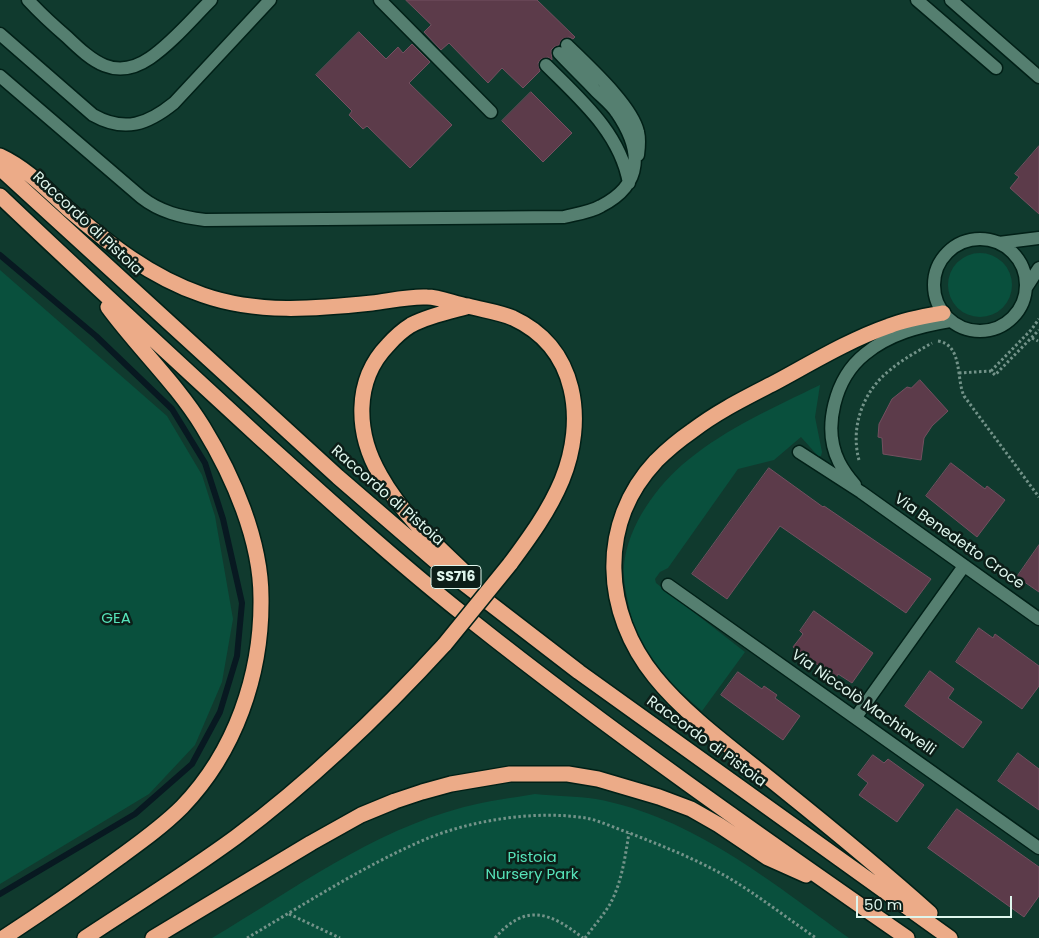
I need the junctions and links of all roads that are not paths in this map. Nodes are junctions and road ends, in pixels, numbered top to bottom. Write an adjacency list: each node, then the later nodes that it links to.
1 (28, 0): 2 (street)
2 (211, 0)
3 (270, 0): 7 (street)
4 (380, 0): 13 (street)
5 (918, 0): 10 (street)
6 (951, 0): 12 (street)
7 (0, 34)
8 (563, 49): 16 (street)
9 (546, 65): 16 (street)
10 (996, 68)
11 (0, 76): 16 (street)
12 (1039, 77)
13 (491, 112)
14 (0, 156): 23 (highway)
15 (0, 168): 30 (highway, Raccordo di Pistoia / SS716)
16 (629, 183)
17 (0, 196): 21 (highway, SS716)
18 (1039, 238): 19 (street)
19 (999, 243): 22 (street); 24 (street)
20 (1039, 268): 22 (street)
21 (88, 279): 33 (highway, SS716); 34 (highway)
22 (1026, 288): 24 (street)
23 (468, 306): 30 (highway); 35 (highway, bridge)
24 (946, 317): 26 (street, Via Benedetto Croce); 39 (highway)
25 (799, 452): 26 (street, Via Benedetto Croce)
26 (861, 492): 27 (street, Via Benedetto Croce)
27 (964, 566): 29 (street, Via Benedetto Croce); 31 (street)
28 (668, 585): 31 (street, Via Niccolò Machiavelli)
29 (1039, 619)
30 (523, 630): 38 (highway, Raccordo di Pistoia / SS716)
31 (856, 717): 32 (street, Via Niccolò Machiavelli)
32 (1039, 848)
33 (835, 888): 36 (highway); 37 (highway, SS716)
34 (3, 938)
35 (84, 938)
36 (153, 938)
37 (907, 938)
38 (950, 938)
39 (957, 938)

